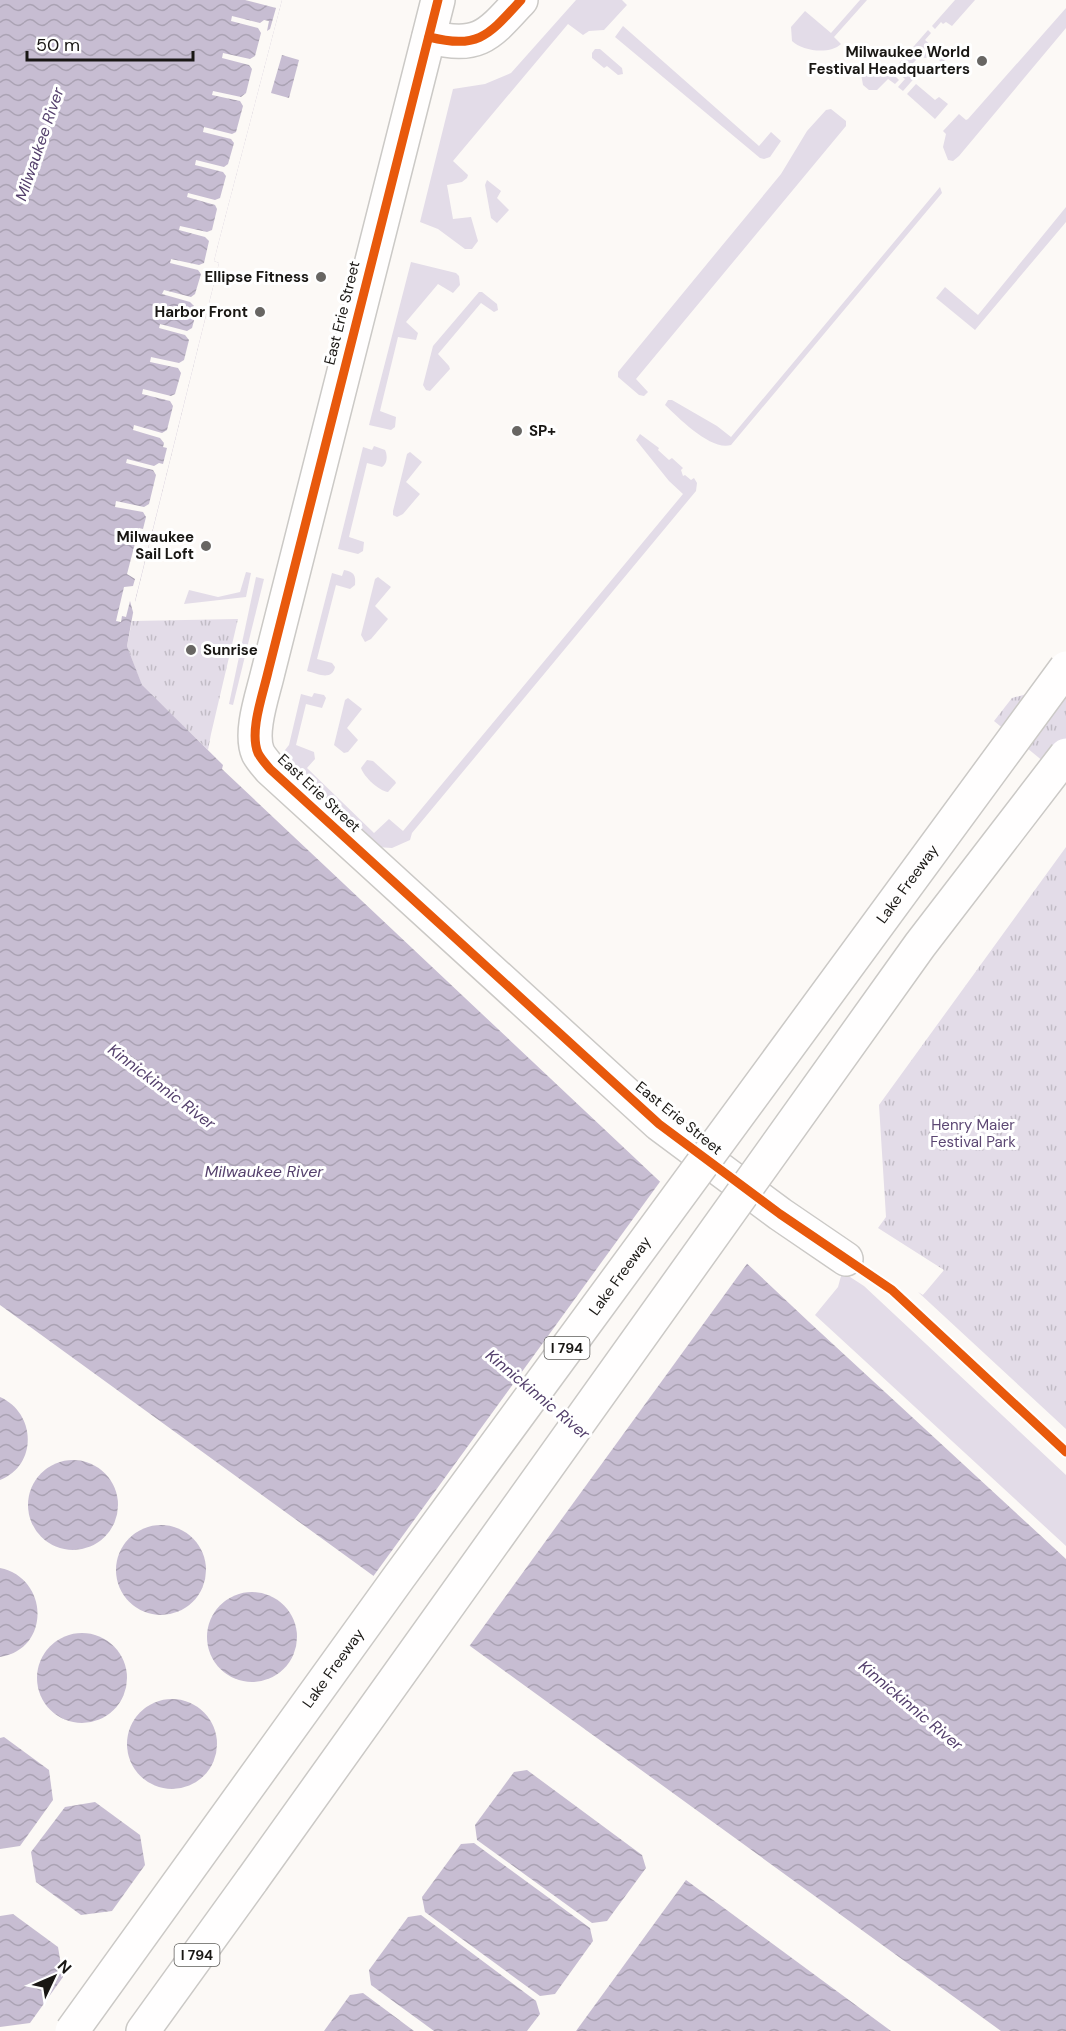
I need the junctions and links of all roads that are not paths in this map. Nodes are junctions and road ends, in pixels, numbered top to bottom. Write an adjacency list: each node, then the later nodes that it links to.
1 (438, 0): 3 (main road, East Erie Street)
2 (521, 0): 3 (main road)
3 (429, 37): 6 (main road, East Erie Street)
4 (1066, 668): 7 (main road, Lake Freeway / I 794, bridge)
5 (1066, 755): 8 (main road, I 794, bridge)
6 (846, 1259)
7 (72, 2031)
8 (143, 2031)

